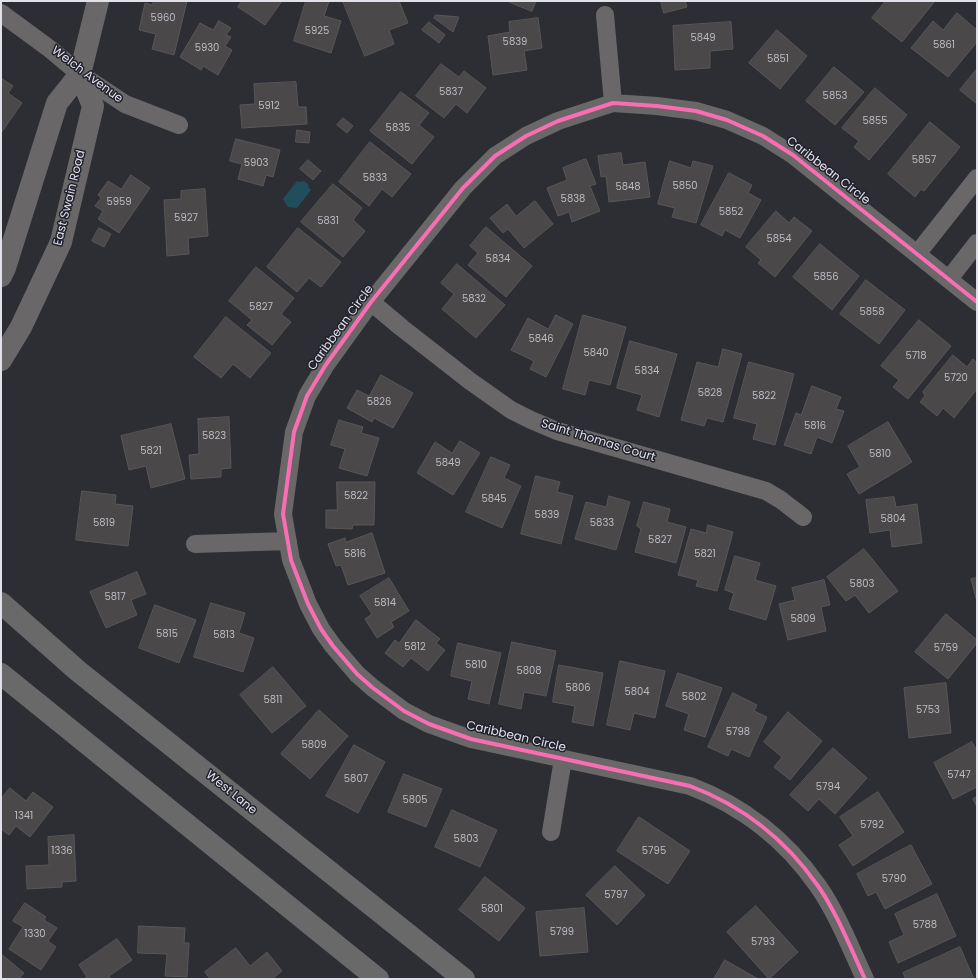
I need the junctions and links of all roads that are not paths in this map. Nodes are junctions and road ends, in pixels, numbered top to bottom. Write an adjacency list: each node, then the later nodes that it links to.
1 (98, 1): 4 (street)
2 (1, 13): 4 (street, Welch Avenue)
3 (605, 15): 5 (street)
4 (80, 74): 6 (street, Welch Avenue); 10 (street); 14 (street, East Swain Road)
5 (613, 103): 9 (street, Caribbean Circle); 12 (street, Caribbean Circle)
6 (179, 125)
7 (977, 178): 9 (street)
8 (977, 243): 11 (street)
9 (917, 254): 11 (street, Caribbean Circle)
10 (1, 276)
11 (949, 279): 13 (street, Caribbean Circle)
12 (371, 302): 15 (street, Saint Thomas Court); 16 (street, Caribbean Circle)
13 (977, 302)
14 (1, 360)
15 (803, 517)
16 (288, 540): 17 (street); 20 (street, Caribbean Circle)
17 (195, 544)
18 (1, 603): 23 (main road, West Lane)
19 (1, 674): 22 (main road)
20 (563, 759): 21 (street); 24 (street, Caribbean Circle)
21 (551, 832)
22 (378, 979)
23 (464, 979)
24 (865, 979)

